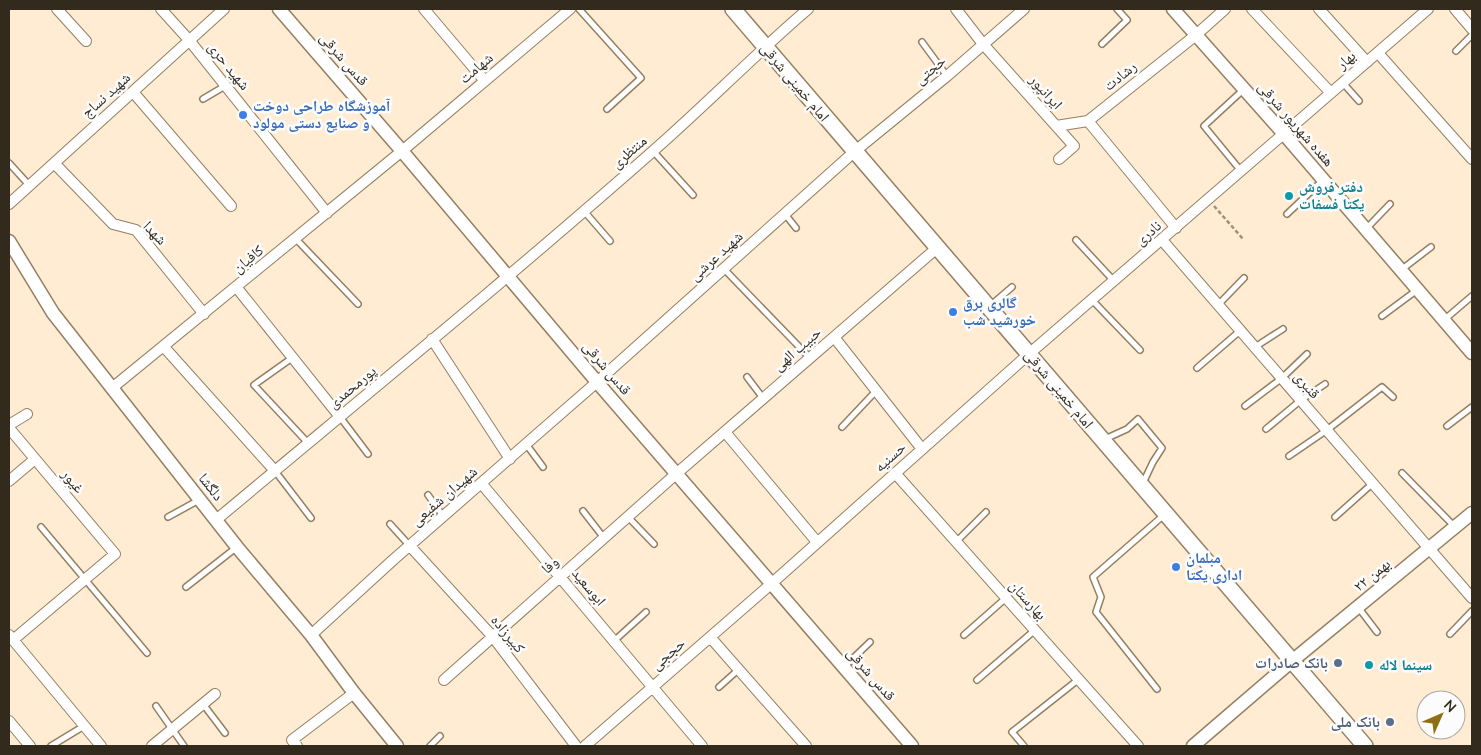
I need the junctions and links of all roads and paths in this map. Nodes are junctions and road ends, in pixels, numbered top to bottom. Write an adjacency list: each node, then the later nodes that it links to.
1 (57, 9): 23 (street)
2 (161, 9): 22 (street, شهید حری)
3 (224, 9): 22 (street, شهید نساج)
4 (279, 9): 44 (street, قدس شرقی)
5 (424, 9): 32 (street)
6 (570, 9): 32 (street, شهامت)
7 (579, 9): 40 (lane)
8 (733, 9): 27 (main road, امام خمینی شرقی)
9 (808, 9): 27 (street, منتظری)
10 (956, 9): 25 (street, ایرانپور)
11 (1024, 9): 25 (street, حجتی)
12 (1118, 9): 26 (lane)
13 (1173, 9): 20 (street, هفده شهریور شرقی)
14 (1225, 9): 20 (street, رشادت)
15 (1252, 9): 37 (street)
16 (1319, 9): 30 (street)
17 (1428, 9): 29 (street, بهار)
18 (1455, 9): 19 (street)
19 (1472, 29)
20 (1196, 35): 35 (street, هفده شهریور شرقی); 41 (street, رشادت)
21 (1472, 35): 28 (lane)
22 (189, 40): 34 (street, شهید حری); 36 (street, شهید نساج)
23 (86, 41)
24 (922, 42): 31 (lane)
25 (983, 44): 31 (street, حجتی); 42 (street, ایرانپور)
26 (1102, 44)
27 (765, 46): 45 (street, منتظری); 46 (main road, امام خمینی شرقی)
28 (1456, 51)
29 (1378, 53): 30 (street, بهار); 48 (street)
30 (1367, 62): 33 (street, بهار)
31 (947, 76): 46 (street, حجتی)
32 (484, 80): 44 (street, شهامت)
33 (1343, 83): 37 (street, بهار); 39 (lane)
34 (226, 86): 38 (lane); 60 (street, شهید حری)
35 (1244, 89): 43 (street, هفده شهریور شرقی); 51 (lane)
36 (133, 92): 50 (street, شهید نساج); 58 (street)
37 (1331, 93): 43 (street, بهار)
38 (203, 99)
39 (1359, 101)
40 (607, 109)
41 (1088, 121): 42 (street, رشادت); 64 (street)
42 (1056, 126): 47 (street, ایرانپور)
43 (1284, 134): 51 (street, نادری); 52 (street, هفده شهریور شرقی)
44 (402, 151): 60 (street, کافیان); 76 (street, قدس شرقی)
45 (653, 151): 54 (lane); 59 (street, منتظری)
46 (854, 152): 61 (street, شهید عرشی); 71 (main road, امام خمینی شرقی)
47 (1059, 159)
48 (1472, 159)
49 (9, 163): 53 (lane)
50 (54, 163): 53 (street, شهید نساج); 87 (street, شهدا)
51 (1241, 171): 55 (street, نادری)
52 (1323, 180): 62 (lane); 65 (street, هفده شهریور شرقی)
53 (29, 186): 56 (street, شهید نساج)
54 (693, 195)
55 (1208, 200): 64 (street, نادری); 67 (path)
56 (9, 204)
57 (1390, 204): 65 (lane)
58 (231, 206)
59 (584, 211): 68 (lane); 76 (street, منتظری)
60 (327, 213): 66 (street, کافیان)
61 (785, 214): 63 (lane); 74 (street, شهید عرشی)
62 (1287, 214)
63 (796, 228)
64 (1176, 228): 70 (street, نادری)
65 (1366, 230): 75 (street, هفده شهریور شرقی)
66 (296, 239): 80 (street, کافیان); 84 (lane)
67 (1243, 239)
68 (610, 240)
69 (1076, 240): 78 (lane)
70 (1162, 240): 78 (street, نادری); 85 (street, قنبری)
71 (938, 247): 86 (main road, امام خمینی شرقی); 92 (street, حبیب الهی)
72 (1431, 247): 75 (lane)
73 (11, 248): 107 (street, دلگشا)
74 (724, 269): 101 (lane); 105 (street, شهید عرشی)
75 (1401, 270): 81 (street, هفده شهریور شرقی)
76 (508, 276): 93 (street, پورمحمدی); 105 (street, قدس شرقی)
77 (1244, 278): 85 (lane)
78 (1114, 281): 83 (street, نادری)
79 (1012, 287): 86 (lane)
80 (236, 288): 87 (street, کافیان); 100 (street)
81 (1418, 290): 88 (lane); 89 (street, هفده شهریور شرقی)
82 (1472, 296): 89 (lane)
83 (1092, 300): 96 (lane); 97 (street, نادری)
84 (358, 304)
85 (1218, 305): 91 (street, قنبری)
86 (989, 307): 97 (main road, امام خمینی شرقی)
87 (204, 314): 94 (street, کافیان)
88 (1382, 316)
89 (1444, 320): 98 (street, هفده شهریور شرقی)
90 (1282, 329): 95 (lane)
91 (1241, 330): 95 (street, قنبری); 102 (lane)
92 (834, 337): 101 (street, حبیب الهی); 108 (street)
93 (432, 339): 115 (street, پورمحمدی); 128 (street)
94 (164, 347): 107 (street, کافیان); 131 (street)
95 (1255, 347): 104 (street, قنبری)
96 (1140, 350)
97 (1030, 353): 122 (main road, امام خمینی شرقی); 125 (street, حسنیه)
98 (1472, 353)
99 (1307, 354): 104 (lane)
100 (292, 358): 115 (street); 123 (lane)
101 (810, 358): 110 (street, حبیب الهی)
102 (1197, 368)
103 (747, 376): 110 (lane)
104 (1282, 378): 111 (street, قنبری); 112 (lane)
105 (598, 382): 124 (street, شهیدان شفیعی); 134 (street, قدس شرقی)
106 (1325, 384): 111 (lane)
107 (112, 388): 140 (street, دلگشا)
108 (876, 390): 118 (lane); 125 (street)
109 (1393, 397): 120 (lane)
110 (763, 398): 121 (street, حبیب الهی)
111 (1301, 400): 119 (lane); 120 (street, قنبری)
112 (1245, 406)
113 (1472, 407): 117 (lane)
114 (27, 414): 116 (street)
115 (340, 417): 123 (street, پورمحمدی); 126 (lane)
116 (9, 426): 129 (street, غیور)
117 (1447, 426)
118 (842, 427)
119 (1266, 429)
120 (1327, 430): 127 (lane); 137 (street, قنبری)
121 (725, 432): 134 (street, حبیب الهی); 155 (street)
122 (1102, 440): 138 (main road, امام خمینی شرقی); 138 (lane)
123 (308, 444): 131 (street, پورمحمدی)
124 (526, 444): 128 (street, شهیدان شفیعی); 130 (lane)
125 (922, 449): 132 (street, حسنیه)
126 (368, 454)
127 (1289, 456)
128 (510, 458): 136 (street, شهیدان شفیعی)
129 (35, 459): 135 (street); 162 (street, غیور)
130 (543, 468)
131 (275, 471): 149 (lane); 150 (street, پورمحمدی)
132 (895, 473): 155 (street, حسنیه); 156 (street, بهارستان)
133 (1402, 473): 153 (lane)
134 (676, 474): 148 (street, وفا); 163 (street, قدس شرقی)
135 (9, 481)
136 (481, 483): 145 (street, شهیدان شفیعی); 161 (street, ابوسعید)
137 (1373, 483): 146 (lane); 160 (street, قنبری)
138 (1142, 486): 144 (main road, امام خمینی شرقی)
139 (428, 495): 145 (lane)
140 (200, 500): 147 (lane); 150 (street, دلگشا)
141 (583, 511): 154 (lane)
142 (986, 512): 156 (lane)
143 (1472, 513): 153 (street, ۲۲ بهمن)
144 (1166, 514): 181 (main road, امام خمینی شرقی); 189 (lane)
145 (443, 516): 158 (street, شهیدان شفیعی)
146 (1335, 516)
147 (168, 517)
148 (628, 517): 154 (street, وفا); 157 (lane)
149 (311, 518)
150 (216, 520): 159 (street, دلگشا)
151 (390, 524): 158 (lane)
152 (41, 527): 162 (lane)
153 (1455, 527): 160 (street, ۲۲ بهمن)
154 (604, 538): 161 (street, وفا)
155 (817, 542): 163 (street, حسنیه)
156 (956, 542): 165 (street, بهارستان)
157 (654, 544)
158 (410, 546): 174 (street, شهیدان شفیعی); 175 (street, کبیرزاده)
159 (237, 547): 164 (lane); 174 (street, دلگشا)
160 (1430, 549): 166 (street, قنبری); 167 (street, ۲۲ بهمن)
161 (560, 576): 175 (street, وفا); 178 (street, ابوسعید)
162 (86, 578): 177 (street); 180 (lane)
163 (771, 584): 176 (street, حججی); 182 (street, قدس شرقی)
164 (186, 588)
165 (1006, 598): 170 (street, بهارستان); 172 (lane)
166 (1472, 598)
167 (1358, 608): 171 (lane); 181 (street, ۲۲ بهمن)
168 (1472, 611): 173 (lane)
169 (646, 612): 178 (lane)
170 (1035, 630): 185 (lane); 186 (street, بهارستان)
171 (1377, 632)
172 (964, 634)
173 (1450, 634)
174 (311, 636): 190 (street, دلگشا)
175 (492, 636): 184 (street, وفا); 208 (street, کبیرزاده)
176 (710, 637): 183 (street); 187 (street, حججی)
177 (10, 640): 195 (street)
178 (614, 641): 187 (street, ابوسعید)
179 (870, 642): 182 (lane)
180 (147, 653)
181 (1292, 661): 199 (street, ۲۲ بهمن); 215 (main road, امام خمینی شرقی)
182 (844, 667): 212 (street, قدس شرقی)
183 (738, 670): 188 (lane); 211 (street)
184 (444, 680)
185 (977, 680)
186 (1079, 680): 213 (lane); 214 (street, بهارستان)
187 (652, 687): 209 (street, حججی); 210 (street, ابوسعید)
188 (719, 687)
189 (1156, 689)
190 (354, 693): 205 (street); 206 (street, دلگشا)
191 (215, 694): 192 (street)
192 (203, 704): 196 (street); 197 (lane)
193 (156, 706): 196 (lane)
194 (9, 721): 200 (street)
195 (84, 726): 201 (lane); 202 (street)
196 (172, 730): 203 (street); 204 (lane)
197 (225, 733)
198 (440, 736): 207 (lane)
199 (1199, 744)
200 (30, 746)
201 (51, 746)
202 (101, 746)
203 (152, 746)
204 (184, 746)
205 (297, 746)
206 (397, 746)
207 (430, 746)
208 (576, 746)
209 (585, 746)
210 (702, 746)
211 (806, 746)
212 (912, 746)
213 (1024, 746)
214 (1138, 746)
215 (1365, 746)

